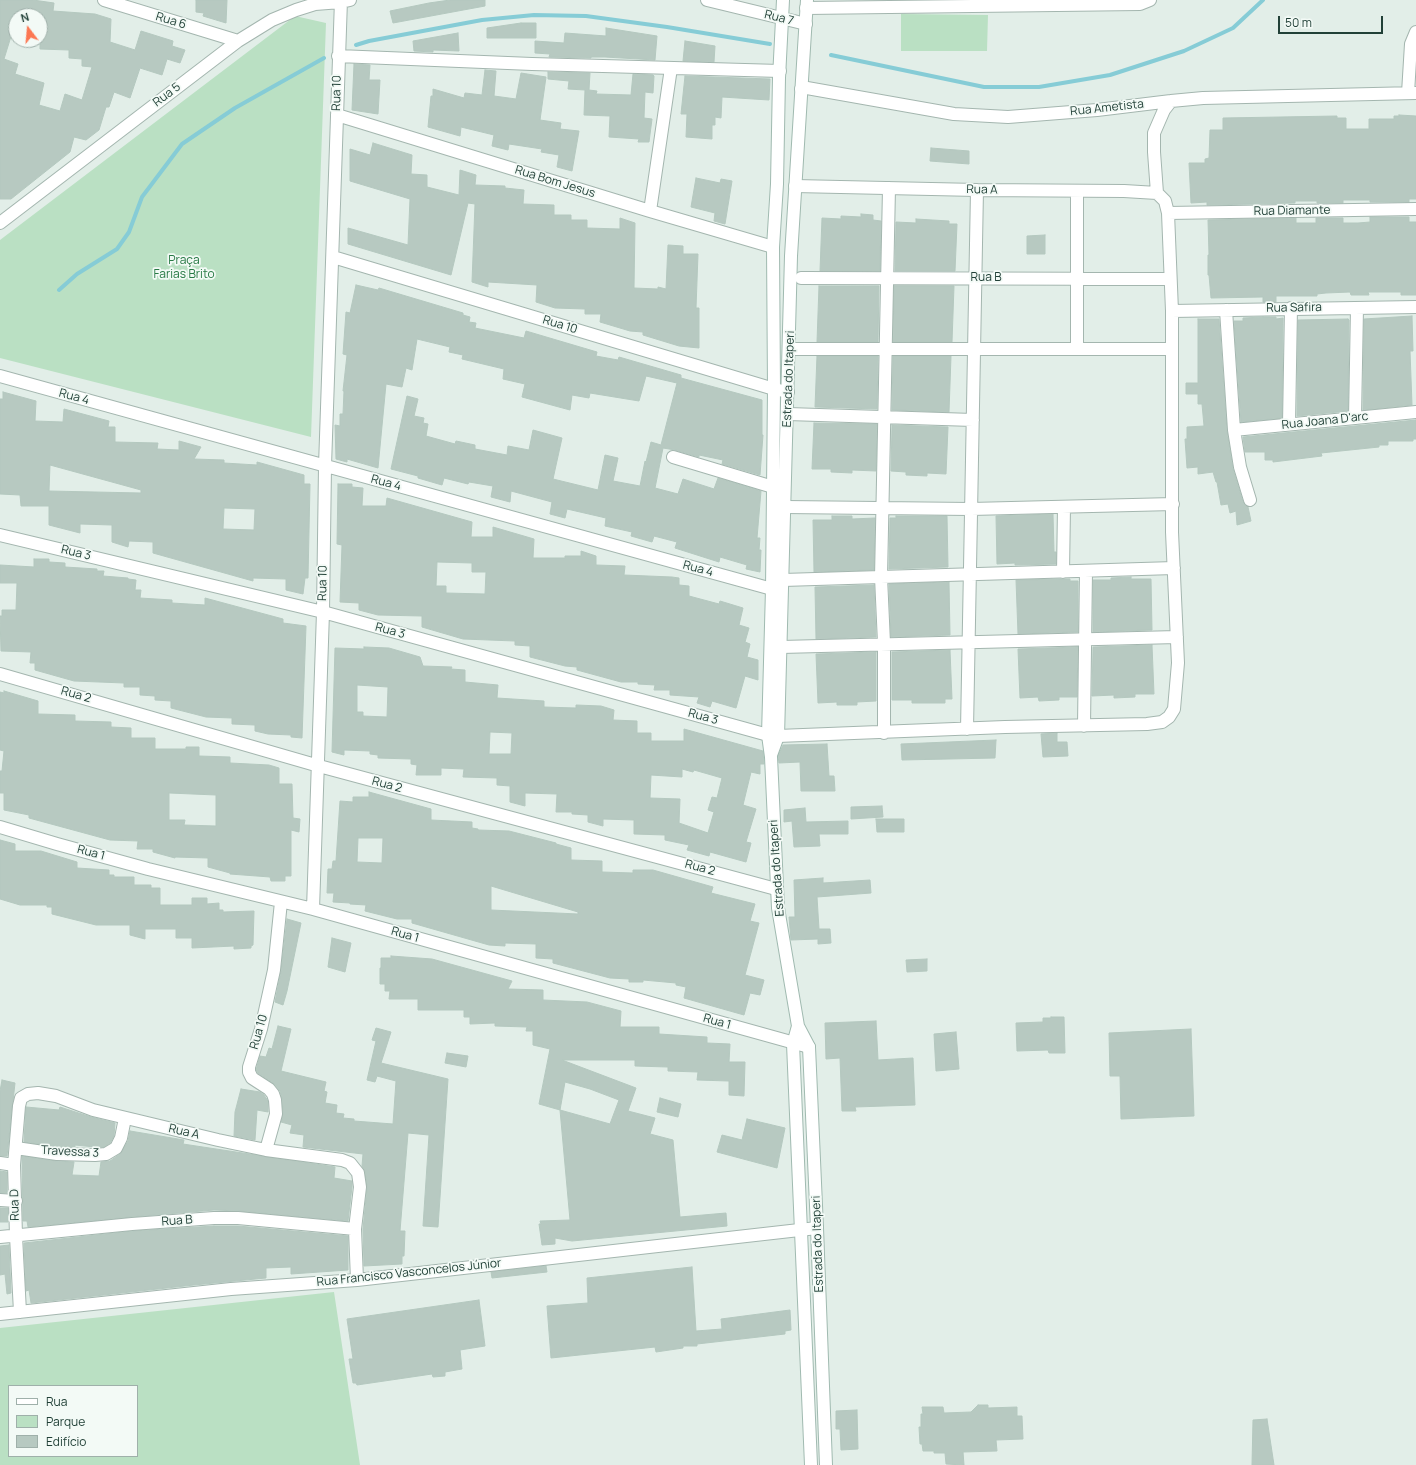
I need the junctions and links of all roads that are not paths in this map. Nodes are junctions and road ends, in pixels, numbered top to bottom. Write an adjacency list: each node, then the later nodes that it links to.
1 (104, 0): 10 (street, Rua 6)
2 (707, 0): 7 (street, Rua 7)
3 (784, 0): 7 (street, Estrada do Itaperi)
4 (1150, 0): 6 (street)
5 (344, 1): 10 (street, Rua 5); 11 (street, Rua 10)
6 (806, 4): 8 (street, Estrada do Itaperi)
7 (782, 19): 8 (street, Rua 7); 13 (street, Estrada do Itaperi)
8 (806, 24): 14 (street, Estrada do Itaperi)
9 (1416, 32): 15 (street)
10 (238, 41): 25 (street, Rua 5)
11 (338, 56): 12 (street); 17 (street, Rua 10)
12 (671, 68): 13 (street); 24 (street)
13 (780, 71): 26 (street, Estrada do Itaperi)
14 (801, 89): 16 (street, Rua Ametista); 18 (street, Estrada do Itaperi)
15 (1412, 93): 16 (street, Rua Ametista)
16 (1171, 101): 22 (street, Rua 3)
17 (337, 115): 24 (street, Rua Bom Jesus); 27 (street, Rua 10)
18 (796, 186): 19 (street, Rua A); 38 (street, Estrada do Itaperi)
19 (889, 188): 20 (street, Rua A); 29 (street)
20 (977, 190): 21 (street, Rua A); 30 (street)
21 (1077, 191): 22 (street, Rua A); 31 (street)
22 (1163, 202): 23 (street, Rua Diamante); 32 (street, Rua 3)
23 (1416, 209)
24 (650, 211): 26 (street, Rua Bom Jesus)
25 (0, 223)
26 (773, 247): 44 (street, Estrada do Itaperi)
27 (333, 257): 44 (street, Rua 10); 54 (street, Rua 10)
28 (801, 278): 29 (street, Rua B)
29 (887, 278): 30 (street, Rua B); 39 (street)
30 (975, 278): 31 (street, Rua B); 40 (street)
31 (1076, 278): 32 (street, Rua B); 41 (street)
32 (1170, 278): 37 (street, Rua 3)
33 (1416, 307): 35 (street, Rua Safira)
34 (1291, 308): 35 (street, Rua Safira); 36 (street, Rua Safira); 51 (street)
35 (1356, 308): 49 (street)
36 (1226, 310): 37 (street, Rua Safira); 52 (street)
37 (1172, 311): 42 (street, Rua 3)
38 (790, 349): 39 (street); 45 (street, Estrada do Itaperi)
39 (886, 349): 40 (street); 48 (street)
40 (974, 349): 41 (street); 50 (street)
41 (1076, 349): 42 (street)
42 (1172, 349): 57 (street, Rua 3)
43 (0, 376): 54 (street, Rua 4)
44 (774, 389): 45 (street, Rua 10); 55 (street, Estrada do Itaperi)
45 (788, 392): 47 (street, Estrada do Itaperi)
46 (1416, 412): 49 (street, Rua Joana D'arc)
47 (788, 414): 48 (street); 58 (street, Estrada do Itaperi)
48 (885, 417): 50 (street); 60 (street)
49 (1355, 418): 51 (street, Rua Joana D'arc)
50 (972, 420): 61 (street)
51 (1289, 424): 52 (street, Rua Joana D'arc)
52 (1234, 430): 56 (street)
53 (673, 457): 55 (street)
54 (325, 466): 69 (street, Rua 4); 70 (street, Rua 10)
55 (773, 487): 69 (street, Estrada do Itaperi)
56 (1250, 500)
57 (1173, 504): 59 (street); 63 (street, Rua 3)
58 (785, 507): 60 (street); 68 (street, Estrada do Itaperi)
59 (1064, 507): 61 (street); 65 (street)
60 (882, 508): 61 (street); 67 (street)
61 (971, 509): 66 (street)
62 (0, 535): 70 (street, Rua 3)
63 (1174, 568): 64 (street); 71 (street, Rua 3)
64 (1086, 571): 65 (street); 72 (street)
65 (1063, 572): 66 (street)
66 (970, 575): 67 (street); 73 (street)
67 (881, 577): 68 (street); 74 (street)
68 (783, 580): 75 (street, Estrada do Itaperi)
69 (772, 590): 80 (street, Estrada do Itaperi)
70 (323, 612): 80 (street, Rua 3); 81 (street, Rua 10)
71 (1177, 637): 72 (street); 77 (street, Rua 3)
72 (1085, 639): 73 (street); 77 (street)
73 (968, 642): 74 (street); 78 (street)
74 (884, 643): 75 (street); 79 (street)
75 (781, 647): 80 (street, Estrada do Itaperi)
76 (0, 674): 81 (street, Rua 2)
77 (1084, 726): 78 (street, Rua 3)
78 (967, 729): 79 (street, Rua 3)
79 (884, 733): 80 (street, Rua 3)
80 (773, 736): 83 (street, Estrada do Itaperi)
81 (319, 766): 83 (street, Rua 2); 85 (street, Rua 10)
82 (0, 827): 84 (street, Rua 1)
83 (776, 889): 86 (street, Estrada do Itaperi)
84 (282, 902): 85 (street, Rua 1); 92 (street, Rua 10)
85 (314, 909): 87 (street, Rua 1)
86 (798, 1026): 87 (street, Estrada do Itaperi); 88 (street, Estrada do Itaperi)
87 (793, 1044): 88 (street, Rua 1); 99 (street, Estrada do Itaperi)
88 (809, 1047): 97 (street, Estrada do Itaperi)
89 (21, 1098): 90 (street, Rua A); 91 (street, Rua D)
90 (125, 1118): 91 (street, Travessa 3); 92 (street, Rua A)
91 (16, 1148): 94 (street, Rua D)
92 (266, 1150): 98 (street, Rua A)
93 (0, 1163): 94 (street)
94 (14, 1165): 96 (street, Rua D)
95 (0, 1200): 96 (street)
96 (16, 1201): 100 (street, Rua D)
97 (817, 1228): 99 (street, Rua Francisco Vasconcelos Júnior); 106 (street, Estrada do Itaperi)
98 (354, 1229): 100 (street, Rua B); 102 (street)
99 (800, 1230): 102 (street, Rua Francisco Vasconcelos Júnior); 105 (street, Estrada do Itaperi)
100 (16, 1236): 101 (street, Rua B); 103 (street, Rua D)
101 (0, 1237)
102 (357, 1280): 103 (street, Rua Francisco Vasconcelos Júnior)
103 (20, 1312): 104 (street, Rua Francisco Vasconcelos Júnior)
104 (0, 1314)
105 (810, 1465)
106 (826, 1465)

